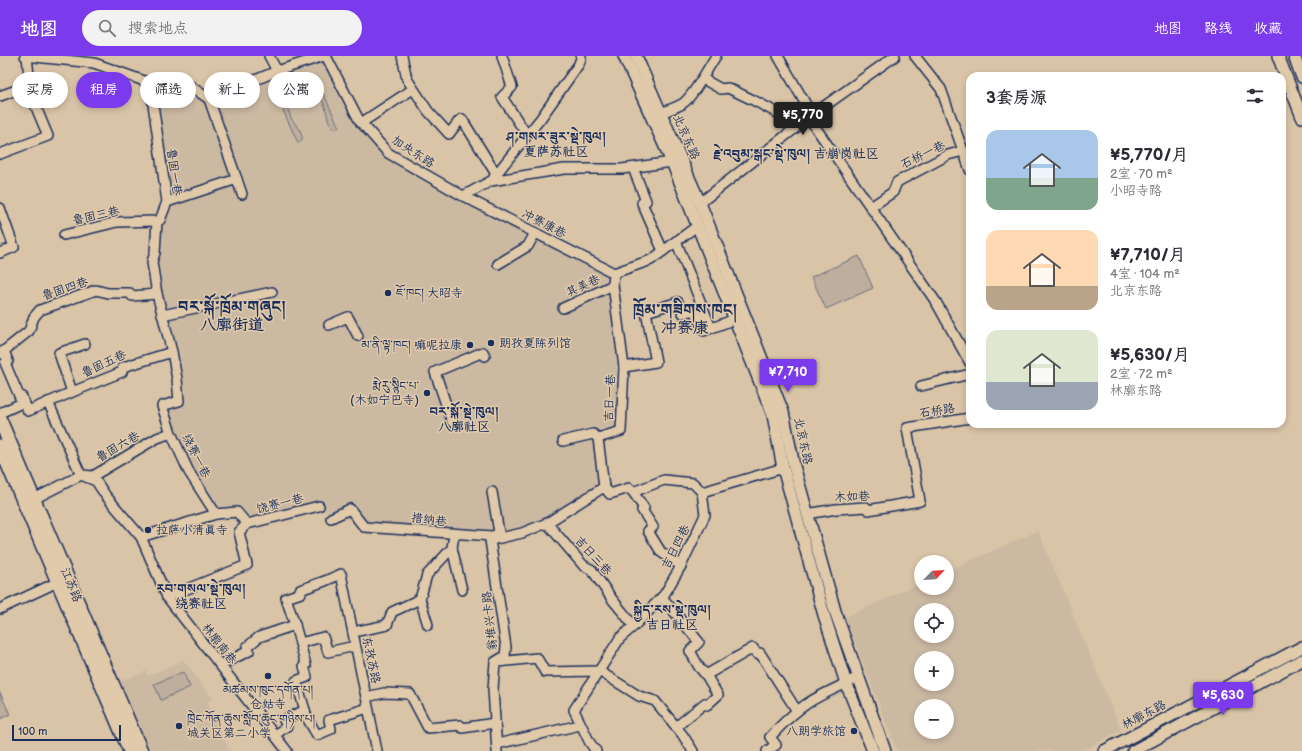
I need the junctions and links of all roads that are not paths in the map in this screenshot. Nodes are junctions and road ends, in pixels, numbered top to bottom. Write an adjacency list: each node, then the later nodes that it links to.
1 (26, 56): 16 (street); 21 (street)
2 (270, 56): 15 (street)
3 (325, 56): 15 (street); 32 (street, 加央东路)
4 (402, 56): 23 (street)
5 (502, 56): 34 (street)
6 (581, 56): 34 (street)
7 (624, 56): 38 (main road, 北京东路)
8 (636, 56): 29 (main road, 北京东路)
9 (716, 56): 22 (street)
10 (778, 56): 30 (street)
11 (896, 56): 30 (street)
12 (915, 56): 35 (street, 石桥一巷)
13 (1278, 56): 17 (main road)
14 (1294, 56): 19 (main road)
15 (277, 71): 20 (street)
16 (28, 72)
17 (1284, 72)
18 (1286, 76): 31 (main road)
19 (1302, 77)
20 (260, 78)
21 (140, 79)
22 (703, 79): 29 (street); 33 (street)
23 (413, 88): 32 (street); 40 (street)
24 (12, 91): 25 (street)
25 (0, 95)
26 (36, 108): 36 (street)
27 (154, 108): 44 (street, 鲁固一巷)
28 (212, 108): 41 (street)
29 (661, 113): 45 (main road, 北京东路)
30 (811, 116): 33 (street); 46 (street)
31 (1302, 117)
32 (361, 123): 43 (street, 加央东路)
33 (800, 125): 45 (street)
34 (528, 135): 40 (street)
35 (963, 151): 37 (street); 46 (street, 石桥一巷)
36 (0, 154)
37 (966, 159)
38 (672, 162): 39 (street); 49 (main road, 北京东路)
39 (633, 168): 40 (street); 53 (street)
40 (494, 178): 43 (street)
41 (237, 179): 42 (street); 44 (street)
42 (242, 194)
43 (463, 196): 50 (street, 冲赛康巷)
44 (167, 202): 48 (street, 鲁固一巷)
45 (700, 203): 96 (main road, 北京东路)
46 (870, 207): 70 (street)
47 (0, 208): 54 (street)
48 (157, 221): 51 (street, 鲁固三巷); 59 (street, 鲁固一巷)
49 (697, 226): 52 (street); 62 (main road, 北京东路)
50 (535, 233): 55 (street); 56 (street, 冲赛康巷)
51 (64, 235)
52 (676, 241): 53 (street); 64 (street)
53 (663, 251): 56 (street)
54 (0, 253)
55 (498, 264)
56 (614, 273): 57 (street, 吉日一巷)
57 (613, 286): 60 (street, 其美巷); 71 (street, 吉日一巷)
58 (272, 292): 61 (street)
59 (157, 294): 61 (street, 鲁固一巷); 67 (street, 鲁固四巷)
60 (563, 308)
61 (162, 315): 68 (street, 鲁固一巷)
62 (734, 319): 64 (street); 87 (main road, 北京东路)
63 (329, 325): 65 (street)
64 (711, 328): 71 (street)
65 (358, 336)
66 (85, 344): 74 (street)
67 (2, 352): 75 (street)
68 (172, 352): 74 (street, 鲁固五巷); 77 (street, 鲁固一巷)
69 (485, 356): 81 (street)
70 (966, 356)
71 (624, 367): 84 (street, 吉日一巷)
72 (966, 375): 73 (street)
73 (921, 386)
74 (72, 392): 76 (street, 鲁固五巷)
75 (24, 402): 76 (street, 鲁固五巷); 78 (street)
76 (48, 402): 88 (street)
77 (162, 406): 83 (street, 绕赛一巷)
78 (0, 414)
79 (966, 419): 82 (street, 石桥路)
80 (0, 420): 93 (highway, 江苏路)
81 (452, 422)
82 (907, 428): 96 (street, 木如巷)
83 (171, 433): 88 (street, 鲁固六巷); 95 (street, 绕赛一巷)
84 (598, 438): 85 (street); 89 (street, 吉日一巷)
85 (563, 441)
86 (0, 446): 107 (highway, 江苏路)
87 (783, 468): 92 (street); 127 (main road, 北京东路)
88 (81, 475): 93 (street, 鲁固六巷); 103 (street, 林廓南巷)
89 (604, 487): 91 (street); 98 (street)
90 (492, 492): 102 (street)
91 (633, 492): 92 (street); 106 (street)
92 (702, 492): 106 (street, 吉日四巷)
93 (34, 499): 107 (highway, 江苏路)
94 (319, 506): 99 (street, 饶赛一巷)
95 (216, 514): 99 (street); 103 (street)
96 (807, 514): 126 (main road, 北京东路)
97 (331, 518): 102 (street)
98 (547, 523): 102 (street); 115 (street, 吉日三巷)
99 (246, 524): 109 (street)
100 (364, 525): 101 (street, 措纳巷)
101 (454, 535): 104 (street, 措纳巷); 105 (street)
102 (499, 536): 104 (street)
103 (141, 537): 109 (street, 林廓南巷)
104 (490, 540): 122 (street, 翁堆兴卡路)
105 (452, 548): 108 (street); 111 (street)
106 (681, 566): 110 (street, 吉日四巷)
107 (63, 580): 112 (street); 137 (highway, 江苏路); 138 (highway, 江苏路)
108 (462, 590)
109 (167, 597): 123 (street, 林廓南巷)
110 (662, 597): 115 (street, 吉日四巷); 125 (street)
111 (420, 599): 114 (street); 116 (street)
112 (0, 609)
113 (295, 625): 116 (street, 东孜苏路); 117 (street); 123 (street)
114 (428, 625)
115 (634, 626): 124 (street, 吉日四巷)
116 (353, 632): 118 (street, 东孜苏路)
117 (300, 644): 118 (street); 130 (street)
118 (355, 646): 128 (street, 东孜苏路)
119 (1302, 647): 146 (main road, 林廓东路)
120 (240, 656): 123 (street)
121 (1302, 660): 147 (main road)
122 (495, 662): 124 (street); 132 (street, 翁堆兴卡路)
123 (222, 664): 135 (street, 林廓南巷)
124 (599, 671): 133 (street, 吉日四巷); 134 (street)
125 (706, 675): 131 (street); 134 (street)
126 (858, 677): 127 (street); 145 (main road, 北京东路)
127 (846, 684): 131 (street); 144 (main road, 北京东路)
128 (366, 697): 129 (street, 东孜苏路); 132 (street)
129 (368, 708): 130 (street); 140 (street, 东孜苏路)
130 (305, 710): 135 (street)
131 (797, 711): 143 (street)
132 (495, 723): 136 (street, 翁堆兴卡路)
133 (580, 725): 136 (street); 141 (street)
134 (676, 727): 142 (street)
135 (275, 735): 139 (street, 林廓南巷)
136 (497, 748)
137 (130, 751)
138 (141, 751)
139 (287, 751)
140 (377, 751)
141 (596, 751)
142 (693, 751)
143 (768, 751)
144 (873, 751)
145 (885, 751)
146 (1104, 751)
147 (1133, 751)

